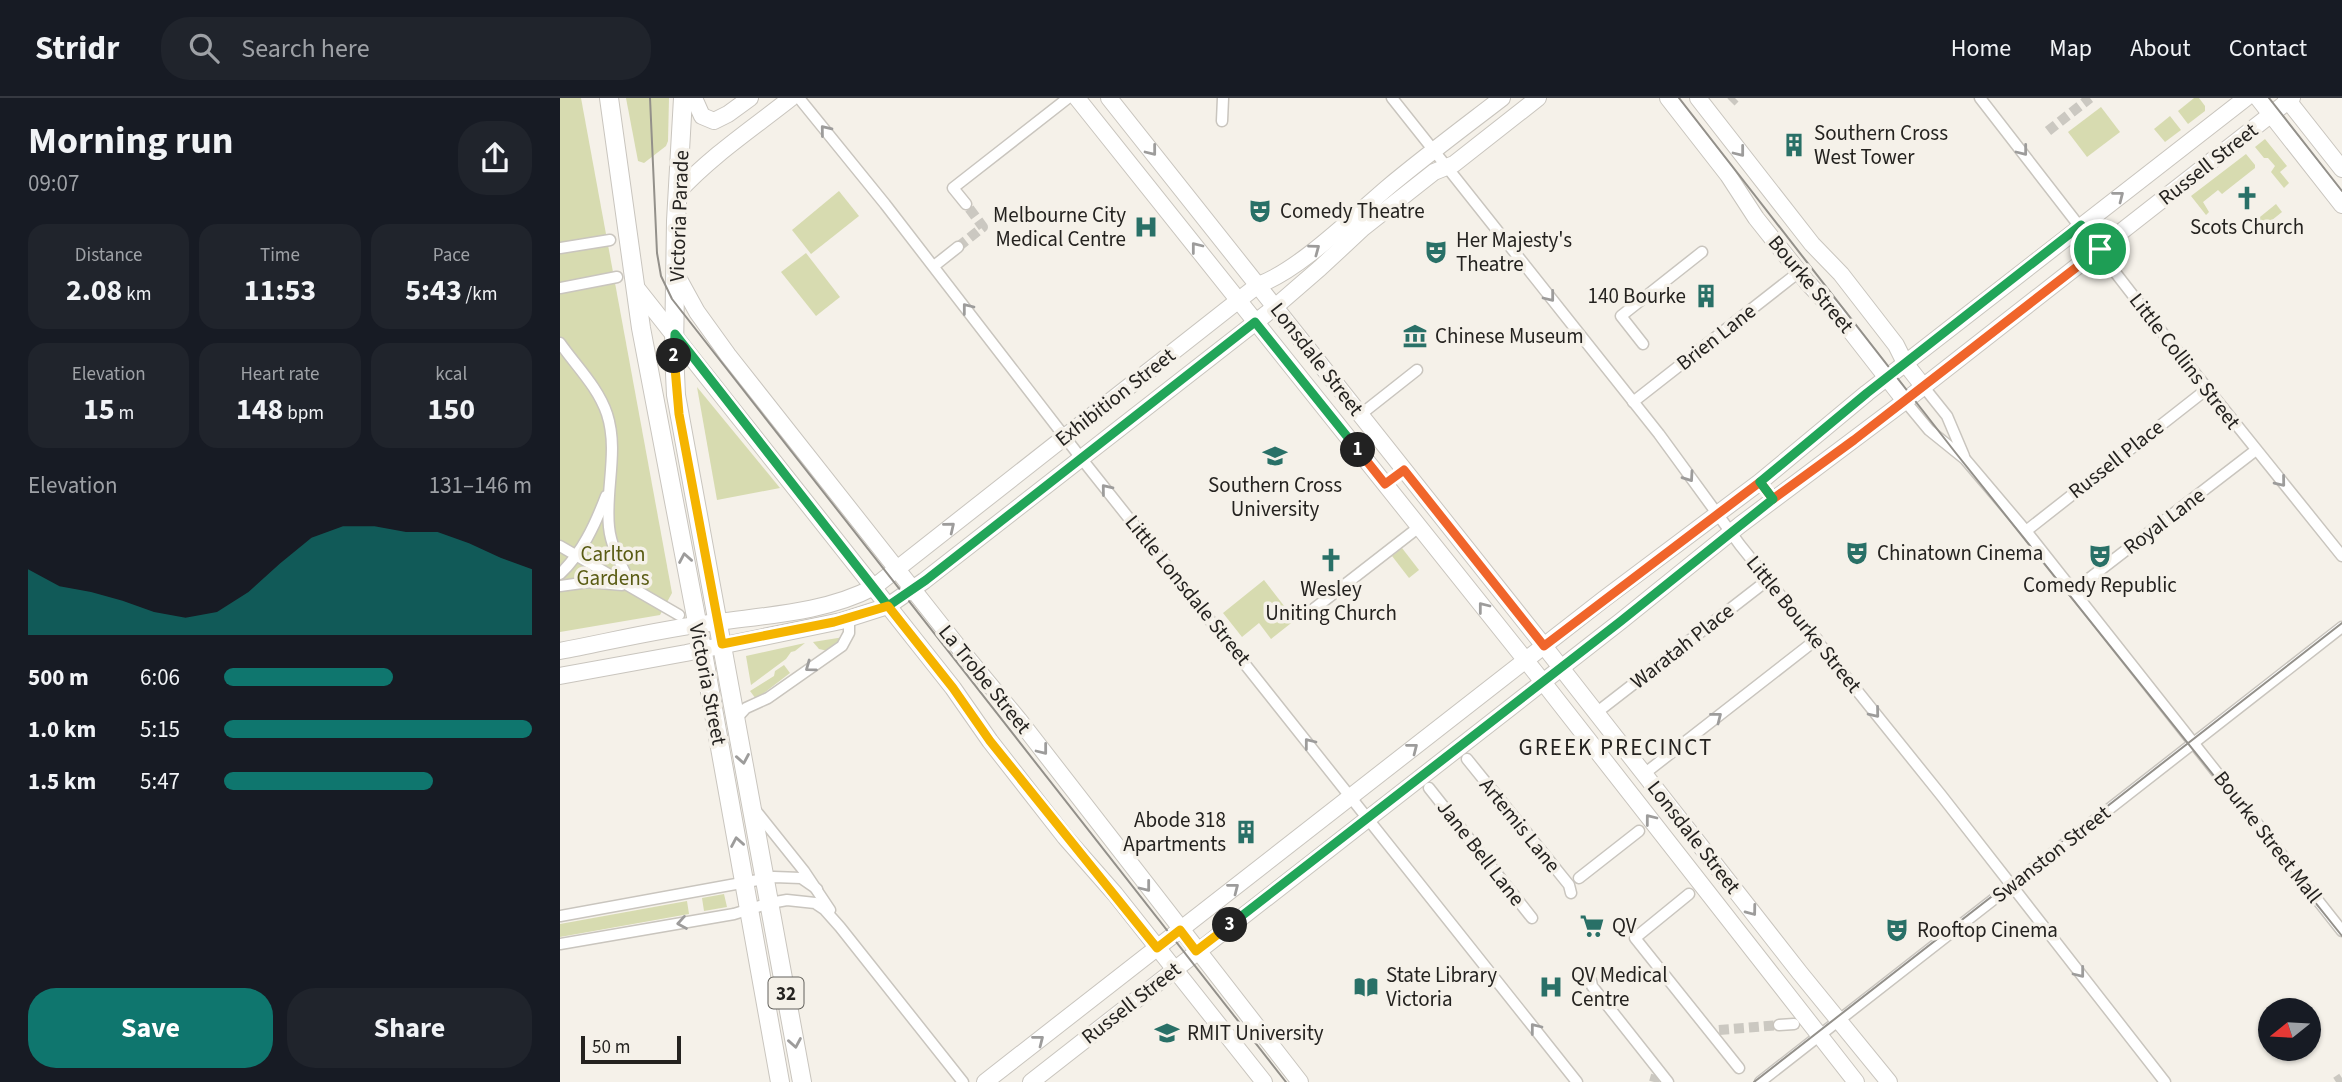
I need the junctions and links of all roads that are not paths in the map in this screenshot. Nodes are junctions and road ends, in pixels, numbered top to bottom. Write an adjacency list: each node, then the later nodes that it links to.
1 (609, 98): 41 (main road, Victoria Parade / 32)
2 (683, 98): 26 (main road, Victoria Parade / 32)
3 (694, 98): 4 (main road)
4 (751, 98)
5 (791, 98): 26 (main road)
6 (799, 98): 36 (street, Little Lonsdale Street, one-way to 6)
7 (1068, 98): 28 (street)
8 (1109, 98): 25 (main road, Lonsdale Street, one-way to 25)
9 (1223, 98): 21 (street)
10 (1392, 98): 22 (street, Little Bourke Street)
11 (1502, 98): 22 (main road, Exhibition Street)
12 (1668, 98): 38 (main road, Bourke Street)
13 (1698, 98): 51 (main road, Bourke Street, one-way to 51)
14 (1980, 98): 30 (street, Little Collins Street, one-way to 30)
15 (2246, 98): 30 (main road, Russell Street, one-way to 15)
16 (2258, 98): 20 (main road)
17 (2289, 99): 20 (main road, Russell Street); 24 (main road)
18 (1086, 101): 27 (main road, Lonsdale Street)
19 (1528, 101): 23 (main road, Exhibition Street)
20 (2271, 114): 29 (main road); 34 (main road, Russell Street)
21 (1222, 121)
22 (1434, 150): 23 (street, Little Bourke Street); 40 (main road, Exhibition Street, one-way to 22)
23 (1447, 166): 44 (main road, Exhibition Street); 59 (street, Little Bourke Street, one-way to 59)
24 (2342, 169)
25 (1175, 181): 27 (main road); 40 (main road, Lonsdale Street)
26 (678, 192): 37 (main road, Victoria Parade / 32)
27 (1156, 196): 43 (main road, Lonsdale Street, one-way to 27)
28 (966, 204)
29 (2342, 205)
30 (2081, 225): 34 (street, Little Collins Street); 51 (main road, Russell Street)
31 (610, 240): 33 (street)
32 (958, 247): 36 (street)
33 (560, 248)
34 (2100, 249): 55 (main road, Russell Street); 56 (street, Little Collins Street)
35 (1702, 252): 49 (street)
36 (934, 266): 61 (street, Little Lonsdale Street, one-way to 36)
37 (675, 272): 47 (main road, Victoria Parade / 32); 82 (main road, La Trobe Street)
38 (1799, 272): 54 (main road, Bourke Street); 59 (street, Brien Lane)
39 (617, 277): 42 (street)
40 (1258, 285): 43 (main road, Exhibition Street); 44 (main road, Lonsdale Street)
41 (635, 286): 47 (main road, La Trobe Street); 97 (main road, Victoria Street / 32, one-way to 41)
42 (560, 288)
43 (1239, 300): 45 (main road, Lonsdale Street); 46 (main road, Exhibition Street)
44 (1275, 307): 45 (main road, Exhibition Street); 60 (main road, Lonsdale Street)
45 (1255, 322): 50 (main road, Exhibition Street); 70 (main road, Lonsdale Street)
46 (1209, 324): 50 (main road); 53 (main road, Exhibition Street)
47 (675, 334): 88 (main road, La Trobe Street); 95 (main road, Victoria Street / 32)
48 (560, 343): 69 (street)
49 (1643, 344)
50 (1225, 345): 57 (main road, Exhibition Street)
51 (1905, 363): 54 (main road, Russell Street); 55 (main road, Bourke Street)
52 (1417, 370): 60 (street)
53 (1142, 376): 57 (main road); 61 (main road, Exhibition Street)
54 (1887, 377): 58 (main road, Bourke Street); 68 (main road, Russell Street)
55 (1923, 386): 58 (main road, Russell Street); 65 (street, Bourke Street)
56 (2207, 389): 62 (street, Little Collins Street); 74 (street, Russell Place)
57 (1158, 399): 64 (main road, Exhibition Street)
58 (1905, 401): 65 (street, Bourke Street); 71 (main road, Russell Street)
59 (1633, 402): 72 (street, Little Bourke Street, one-way to 72)
60 (1360, 415): 66 (main road, Lonsdale Street)
61 (1065, 436): 63 (main road, Exhibition Street); 64 (street, Little Lonsdale Street)
62 (2256, 450): 80 (street, Little Collins Street, one-way to 80); 90 (street, Royal Lane)
63 (1045, 452): 67 (main road); 82 (main road, Exhibition Street, one-way to 63)
64 (1081, 458): 67 (main road, Exhibition Street); 119 (street, Little Lonsdale Street, one-way to 64)
65 (1965, 459): 74 (street, Bourke Street)
66 (1404, 470): 70 (main road); 76 (main road, Lonsdale Street)
67 (1062, 474): 89 (main road, Exhibition Street)
68 (1760, 482): 71 (main road); 72 (main road, Russell Street)
69 (611, 483): 78 (street); 87 (street)
70 (1385, 484): 73 (main road, Lonsdale Street)
71 (1773, 499): 75 (main road, Russell Street)
72 (1717, 514): 75 (street, Little Bourke Street); 79 (main road, Russell Street)
73 (1419, 527): 81 (main road, Lonsdale Street); 92 (street)
74 (2026, 530): 90 (street, Bourke Street)
75 (1731, 532): 84 (main road, Russell Street); 85 (street, Little Bourke Street)
76 (1465, 546): 81 (main road); 96 (main road, Lonsdale Street)
77 (560, 547): 78 (street)
78 (577, 556): 83 (street); 87 (street)
79 (1661, 556): 84 (main road); 102 (main road, Russell Street)
80 (2342, 556)
81 (1446, 561): 99 (main road, Lonsdale Street, one-way to 81)
82 (897, 570): 88 (main road, Exhibition Street); 89 (main road, La Trobe Street)
83 (560, 574)
84 (1676, 576): 107 (main road, Russell Street)
85 (1769, 579): 100 (street, Little Bourke Street); 112 (street, Waratah Place)
86 (560, 586): 87 (street)
87 (632, 587): 93 (street)
88 (874, 587): 91 (main road, La Trobe Street); 95 (main road, Exhibition Street)
89 (913, 590): 91 (main road, Exhibition Street); 139 (main road, La Trobe Street, one-way to 139)
90 (2073, 591): 115 (street, Bourke Street)
91 (888, 606): 94 (main road, Exhibition Street); 142 (main road, La Trobe Street)
92 (1311, 611)
93 (679, 615)
94 (849, 618): 101 (main road, Exhibition Street); 113 (street, one-way to 113)
95 (718, 622): 97 (main road, Exhibition Street); 101 (main road, Victoria Street / 32)
96 (1527, 624): 99 (main road); 102 (main road, Lonsdale Street)
97 (697, 625): 103 (main road, Exhibition Street); 104 (main road, Victoria Street / 32)
98 (2342, 627): 115 (street, Swanston Street)
99 (1508, 639): 106 (main road, Lonsdale Street)
100 (1816, 639): 117 (street, one-way to 100); 128 (street, Little Bourke Street, one-way to 128)
101 (722, 644): 104 (main road, Exhibition Street); 113 (main road, Victoria Street / 32)
102 (1544, 646): 106 (main road, Russell Street); 107 (main road, Lonsdale Street)
103 (582, 647): 105 (main road, Exhibition Street); 108 (main road)
104 (702, 649): 108 (main road, Exhibition Street); 127 (main road, Victoria Street / 32, one-way to 104)
105 (560, 651)
106 (1525, 660): 110 (main road, Lonsdale Street); 111 (main road, Russell Street)
107 (1561, 668): 110 (main road, Russell Street); 112 (main road, Lonsdale Street)
108 (587, 671): 109 (main road, Exhibition Street)
109 (560, 676)
110 (1543, 682): 114 (main road, Russell Street); 124 (main road, Lonsdale Street, one-way to 110)
111 (1464, 708): 114 (main road); 119 (main road, Russell Street, one-way to 111)
112 (1596, 713): 117 (main road, Lonsdale Street)
113 (736, 719): 120 (main road, Victoria Street / 32, one-way to 120)
114 (1481, 730): 121 (main road, Russell Street)
115 (2194, 743): 128 (street, Swanston Street); 140 (street, Bourke Street Mall)
116 (1467, 758): 131 (street, Artemis Lane)
117 (1644, 774): 123 (main road, Lonsdale Street)
118 (1429, 788): 137 (street, Jane Bell Lane)
119 (1352, 796): 121 (street, Little Lonsdale Street); 139 (main road, Russell Street, one-way to 119)
120 (751, 804): 125 (main road, Victoria Street / 32); 130 (street)
121 (1368, 818): 143 (main road, Russell Street); 162 (street, Little Lonsdale Street, one-way to 121)
122 (1639, 831): 126 (street)
123 (1697, 841): 124 (main road); 129 (main road, Lonsdale Street)
124 (1678, 855): 133 (main road, Lonsdale Street)
125 (765, 878): 127 (street); 130 (street); 134 (main road, Victoria Street / 32)
126 (1579, 878)
127 (744, 881): 135 (main road, Victoria Street / 32); 136 (street)
128 (2011, 885): 149 (street, Swanston Street); 167 (street, Little Bourke Street, one-way to 167)
129 (1733, 886): 133 (main road); 145 (main road, Lonsdale Street, one-way to 145)
130 (817, 888): 138 (street)
131 (1571, 893)
132 (1689, 894): 154 (street)
133 (1715, 900): 147 (main road, Lonsdale Street)
134 (770, 903): 135 (street); 138 (street); 156 (main road, Victoria Street / 32, one-way to 156)
135 (749, 909): 141 (street, one-way to 141); 155 (main road, Victoria Street / 32)
136 (560, 916)
137 (1532, 918)
138 (841, 927): 157 (street)
139 (1180, 930): 142 (main road, Russell Street); 143 (main road, La Trobe Street)
140 (2342, 931)
141 (560, 944)
142 (1157, 948): 144 (main road, La Trobe Street); 148 (main road, Russell Street)
143 (1196, 951): 144 (main road, Russell Street); 161 (main road, La Trobe Street)
144 (1173, 969): 153 (main road, Russell Street); 160 (main road, La Trobe Street)
145 (1800, 973): 147 (main road); 149 (main road, Lonsdale Street)
146 (1591, 981): 163 (street)
147 (1782, 987): 152 (main road, Lonsdale Street)
148 (1069, 1017): 153 (main road); 158 (main road, Russell Street, one-way to 148)
149 (1838, 1020): 152 (street, Swanston Street); 166 (main road, Lonsdale Street)
150 (1794, 1024): 151 (street)
151 (1779, 1025)
152 (1819, 1035): 164 (street, Swanston Street); 165 (main road, Lonsdale Street)
153 (1086, 1038): 159 (main road, Russell Street)
154 (1739, 1068)
155 (780, 1082)
156 (802, 1082)
157 (963, 1082)
158 (985, 1082)
159 (1031, 1082)
160 (1264, 1082)
161 (1300, 1082)
162 (1577, 1082)
163 (1668, 1082)
164 (1760, 1082)
165 (1856, 1082)
166 (1889, 1082)
167 (2165, 1082)

